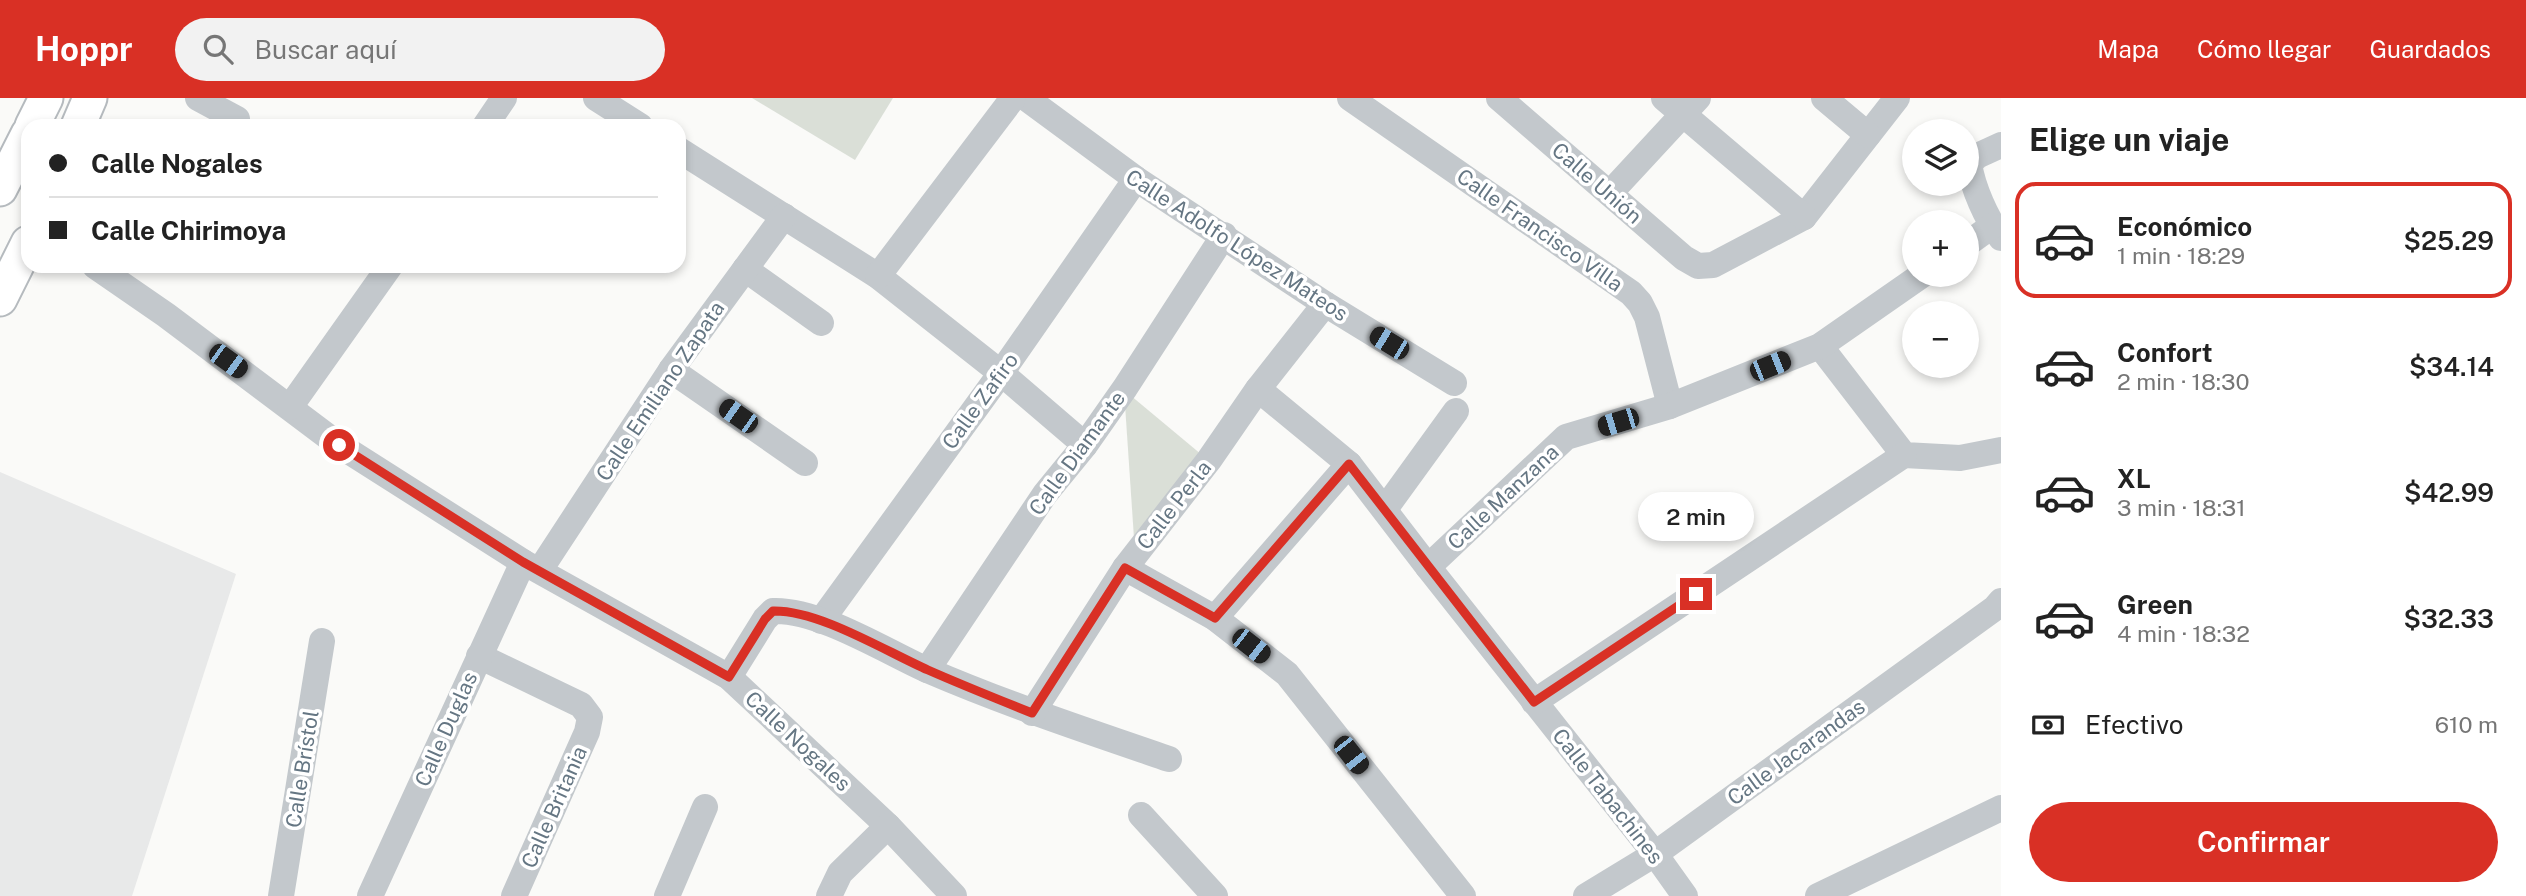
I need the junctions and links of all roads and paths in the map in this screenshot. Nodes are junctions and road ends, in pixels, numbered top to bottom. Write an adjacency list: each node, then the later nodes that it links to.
1 (46, 98): 14 (main road)
2 (90, 98): 15 (main road)
3 (198, 98): 16 (street)
4 (504, 98): 17 (street)
5 (596, 98): 18 (street)
6 (1013, 98): 35 (street)
7 (1026, 98): 23 (street, Calle Adolfo López Mateos)
8 (1350, 98): 45 (street, Calle Francisco Villa)
9 (1664, 98): 13 (street)
10 (1825, 98): 19 (street)
11 (1897, 98): 19 (street)
12 (1510, 102): 25 (street, Calle Unión)
13 (1691, 107): 25 (street); 27 (street)
14 (36, 119)
15 (81, 119)
16 (237, 119)
17 (490, 119)
18 (629, 119)
19 (1868, 135): 27 (street)
20 (2001, 145): 28 (street)
21 (21, 148): 24 (main road)
22 (686, 154): 26 (street)
23 (1136, 179): 29 (street, Calle Adolfo López Mateos); 42 (street, Calle Zafiro)
24 (0, 189)
25 (1610, 193): 27 (street, Calle Unión)
26 (784, 216): 32 (street, Calle Emiliano Zapata); 35 (street)
27 (1804, 217)
28 (1996, 232): 30 (street)
29 (1224, 235): 38 (street, Calle Adolfo López Mateos); 48 (street, Calle Diamante)
30 (1979, 239)
31 (21, 257): 37 (main road)
32 (745, 269): 39 (street); 41 (street, Calle Emiliano Zapata)
33 (105, 273): 46 (street, Calle Nogales)
34 (385, 273): 46 (street)
35 (878, 276): 42 (street)
36 (1905, 287): 40 (street, Calle Manzana)
37 (0, 299)
38 (1325, 304): 43 (street, Calle Adolfo López Mateos); 44 (street, Calle Perla)
39 (821, 323)
40 (1820, 346): 45 (street, Calle Manzana); 50 (street)
41 (671, 370): 51 (street); 54 (street, Calle Emiliano Zapata)
42 (1001, 373): 48 (street); 59 (street, Calle Zafiro)
43 (1454, 383)
44 (1258, 389): 52 (street, Calle Tabachines); 56 (street, Calle Perla)
45 (1670, 406): 55 (street, Calle Manzana)
46 (290, 407): 54 (street, Calle Nogales)
47 (1456, 411): 53 (street)
48 (1085, 445): 62 (street, Calle Diamante)
49 (2001, 450): 50 (street)
50 (1904, 455): 64 (street)
51 (805, 463)
52 (1349, 464): 53 (street, Calle Tabachines); 58 (street)
53 (1385, 509): 55 (street, Calle Tabachines)
54 (532, 566): 61 (street, Calle Duglas); 63 (street, Calle Nogales)
55 (1428, 567): 64 (street, Calle Tabachines)
56 (1125, 568): 58 (street); 65 (street, Calle Perla)
57 (2001, 601): 71 (street, Calle Jacarandas)
58 (1215, 618): 79 (street)
59 (821, 621): 62 (street); 63 (street)
60 (323, 641): 72 (street, Calle Brístol)
61 (479, 656): 73 (street, Calle Duglas); 74 (street, Calle Britania)
62 (927, 670): 65 (street)
63 (729, 677): 70 (street, Calle Nogales)
64 (1534, 702): 71 (street, Calle Tabachines)
65 (1032, 713): 66 (street)
66 (1169, 759)
67 (705, 807): 75 (street)
68 (2001, 808): 82 (street)
69 (1141, 815): 78 (street)
70 (888, 827): 76 (street); 77 (street, Calle Nogales)
71 (1655, 854): 80 (street, Calle Jacarandas); 81 (street, Calle Tabachines)
72 (281, 896)
73 (370, 896)
74 (513, 896)
75 (667, 896)
76 (829, 896)
77 (954, 896)
78 (1215, 896)
79 (1463, 896)
80 (1586, 896)
81 (1685, 896)
82 (1818, 896)

